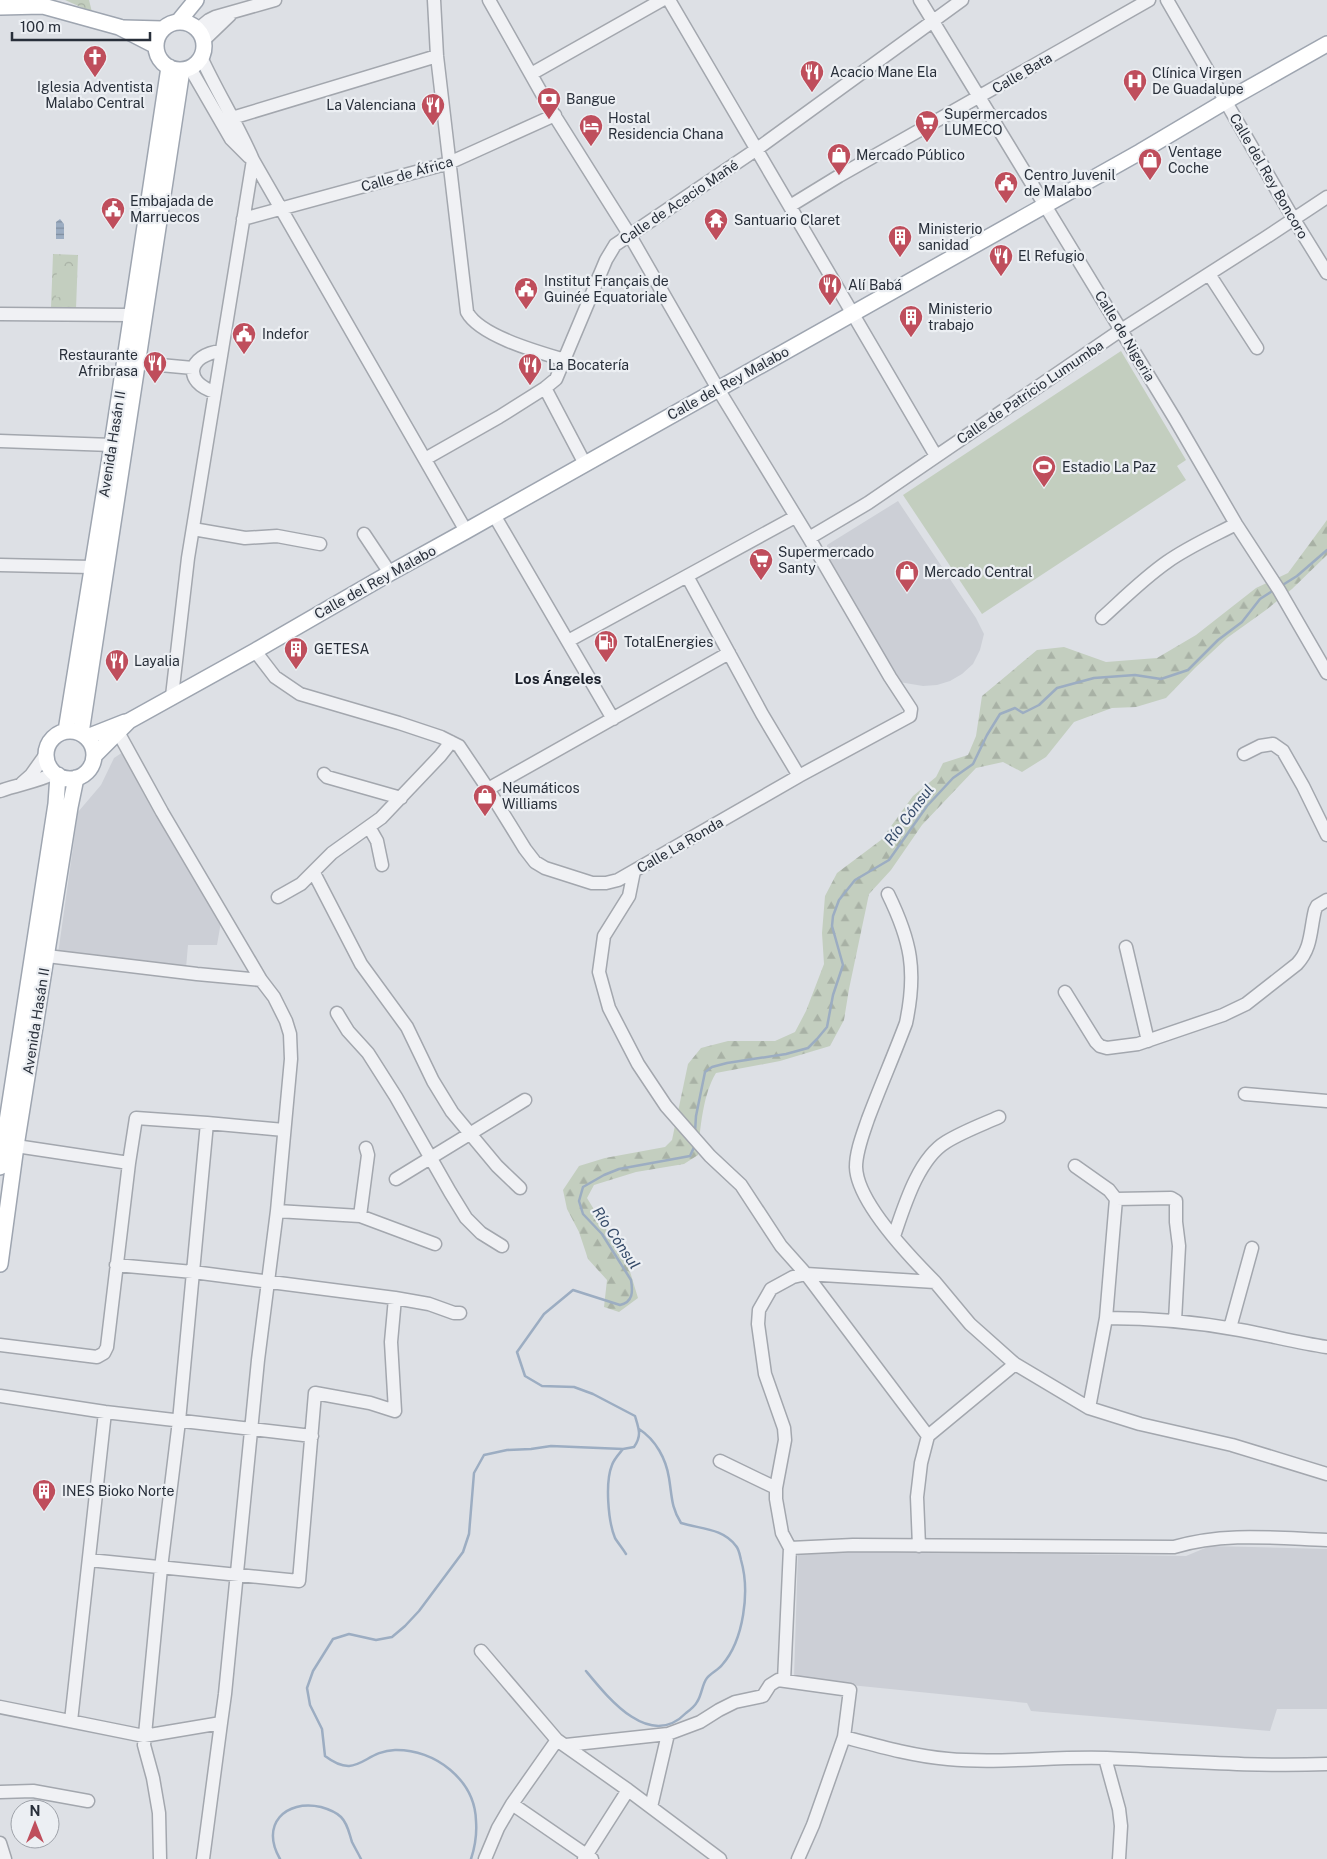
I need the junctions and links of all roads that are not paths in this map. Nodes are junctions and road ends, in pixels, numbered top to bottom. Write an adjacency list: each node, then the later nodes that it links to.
1 (196, 0): 15 (main road)
2 (203, 0): 18 (main road)
3 (275, 0): 18 (street)
4 (434, 0): 21 (street)
5 (489, 0): 24 (street)
6 (662, 0): 24 (street)
7 (669, 0): 29 (street)
8 (920, 0): 14 (street, Calle de Nigeria)
9 (962, 0): 14 (street, Calle de Acacio Mañé)
10 (1149, 0): 25 (street, Calle Bata)
11 (1168, 0): 26 (street, Calle del Rey Boncoro)
12 (37, 3): 13 (main road); 16 (main road)
13 (9, 4)
14 (934, 20): 25 (street, Calle de Nigeria); 29 (street, Calle de Acacio Mañé)
15 (178, 22): 17 (main road); 18 (main road)
16 (118, 27): 17 (main road); 20 (main road)
17 (163, 29): 20 (main road)
18 (199, 32): 22 (main road)
19 (1327, 44): 26 (main road, Calle del Rey Malabo)
20 (156, 46): 23 (main road)
21 (437, 56): 28 (street); 31 (street)
22 (201, 57): 23 (main road); 28 (street)
23 (180, 68): 30 (street); 43 (main road, Avenida Hasán II); 48 (main road, Avenida Hasán II)
24 (531, 74): 27 (street)
25 (980, 97): 33 (street, Calle de Nigeria); 34 (street, Calle Bata)
26 (1226, 101): 33 (main road, Calle del Rey Malabo); 36 (street, Calle del Rey Boncoro)
27 (555, 115): 31 (street, Calle de África); 38 (street)
28 (232, 118): 30 (street)
29 (757, 149): 34 (street); 38 (street, Calle de Acacio Mañé)
30 (253, 160): 35 (street); 37 (street)
31 (449, 163): 35 (street, Calle de África); 47 (street)
32 (1327, 197): 36 (street, Calle de Patricio Lumumba)
33 (1046, 205): 42 (main road, Calle del Rey Malabo); 44 (street, Calle de Nigeria)
34 (790, 206): 42 (street)
35 (282, 209): 37 (street, Calle de África); 56 (street)
36 (1293, 218): 39 (street, Calle del Rey Boncoro); 40 (street, Calle de Patricio Lumumba)
37 (243, 219): 46 (street)
38 (629, 234): 47 (street, Calle de Acacio Mañé); 51 (street)
39 (1327, 273)
40 (1209, 274): 44 (street, Calle de Patricio Lumumba); 45 (street)
41 (0, 314): 43 (street)
42 (854, 314): 51 (main road, Calle del Rey Malabo); 55 (street)
43 (131, 315): 54 (main road, Avenida Hasán II)
44 (1121, 330): 55 (street, Calle de Patricio Lumumba); 60 (street, Calle de Nigeria)
45 (1257, 348)
46 (221, 351): 49 (street); 52 (street)
47 (564, 360): 50 (street, Calle de Acacio Mañé)
48 (138, 363): 49 (street); 79 (main road, Avenida Hasán II)
49 (194, 368): 52 (street)
50 (545, 388): 56 (street, Calle de Acacio Mañé); 57 (street)
51 (718, 389): 57 (main road, Calle del Rey Malabo); 59 (street)
52 (215, 392): 61 (street)
53 (0, 442): 54 (street)
54 (112, 445): 67 (main road, Avenida Hasán II)
55 (936, 456): 64 (street, Calle de Patricio Lumumba)
56 (425, 459): 62 (street)
57 (585, 464): 58 (main road, Calle del Rey Malabo)
58 (494, 515): 62 (main road, Calle del Rey Malabo); 71 (street)
59 (796, 517): 64 (street); 69 (street)
60 (1236, 524): 70 (street); 74 (street, Calle de Nigeria)
61 (193, 529): 65 (street); 75 (street)
62 (466, 531): 68 (main road, Calle del Rey Malabo)
63 (364, 534): 68 (street)
64 (809, 538): 86 (street, Calle La Ronda)
65 (320, 544)
66 (0, 565): 67 (street)
67 (91, 567): 79 (main road, Avenida Hasán II)
68 (390, 572): 72 (main road, Calle del Rey Malabo)
69 (687, 576): 71 (street); 73 (street)
70 (1102, 618)
71 (568, 642): 76 (street)
72 (255, 651): 75 (main road, Calle del Rey Malabo); 80 (street)
73 (729, 653): 76 (street); 86 (street)
74 (1327, 673)
75 (172, 696): 77 (main road, Calle del Rey Malabo)
76 (613, 719): 89 (street)
77 (129, 721): 78 (main road, Calle del Rey Malabo); 79 (main road, Calle del Rey Malabo)
78 (118, 732): 83 (main road, Calle del Rey Malabo); 104 (street)
79 (78, 734): 81 (main road); 83 (main road)
80 (451, 742): 89 (street, Calle La Ronda); 91 (street)
81 (46, 754): 84 (main road); 88 (street)
82 (1244, 754): 93 (street)
83 (94, 756): 87 (main road)
84 (57, 774): 87 (main road); 88 (street); 111 (main road, Avenida Hasán II)
85 (324, 774): 91 (street)
86 (799, 776): 95 (street, Calle La Ronda)
87 (76, 778): 103 (main road, Avenida Hasán II)
88 (22, 783): 90 (street)
89 (488, 789): 97 (street, Calle La Ronda)
90 (0, 791)
91 (401, 798): 92 (street)
92 (369, 827): 94 (street); 96 (street)
93 (1327, 835)
94 (382, 864)
95 (634, 871): 97 (street, Calle La Ronda); 99 (street)
96 (314, 873): 100 (street); 115 (street)
97 (618, 880): 99 (street)
98 (888, 894): 127 (street)
99 (629, 896): 134 (street)
100 (278, 897)
101 (1327, 900): 107 (street)
102 (1126, 946): 107 (street)
103 (47, 956): 104 (street); 111 (main road, Avenida Hasán II)
104 (262, 980): 114 (street)
105 (1065, 992): 107 (street)
106 (337, 1014): 118 (street)
107 (1148, 1041)
108 (1244, 1094): 110 (street)
109 (525, 1100): 115 (street)
110 (1327, 1101)
111 (11, 1103): 116 (main road, Avenida Hasán II); 121 (main road, Avenida Hasán II)
112 (999, 1117): 127 (street)
113 (207, 1123): 114 (street); 119 (street); 133 (street)
114 (284, 1130): 125 (street)
115 (469, 1134): 118 (street); 123 (street)
116 (16, 1146): 119 (street); 131 (main road, Avenida Hasán II)
117 (366, 1148): 126 (street)
118 (431, 1158): 122 (street); 129 (street)
119 (129, 1163): 132 (street)
120 (1075, 1166): 124 (street)
121 (0, 1167)
122 (396, 1180)
123 (520, 1188)
124 (1116, 1199): 139 (street); 140 (street)
125 (277, 1210): 126 (street); 135 (street)
126 (360, 1216): 128 (street)
127 (894, 1236): 136 (street)
128 (435, 1244)
129 (502, 1246)
130 (1252, 1248): 141 (street)
131 (0, 1264)
132 (116, 1265): 133 (street); 142 (street)
133 (193, 1272): 135 (street); 148 (street)
134 (806, 1274): 136 (street); 151 (street); 154 (street)
135 (268, 1282): 137 (street); 149 (street)
136 (935, 1282): 144 (street)
137 (395, 1298): 138 (street); 150 (street)
138 (460, 1313)
139 (1106, 1318): 140 (street); 146 (street)
140 (1175, 1321): 141 (street)
141 (1230, 1328): 143 (street)
142 (0, 1344)
143 (1327, 1347)
144 (1015, 1364): 146 (street); 151 (street)
145 (0, 1396): 147 (street)
146 (1089, 1408): 153 (street)
147 (105, 1412): 148 (street); 158 (street)
148 (179, 1421): 149 (street); 159 (street)
149 (252, 1430): 150 (street); 160 (street)
150 (312, 1436): 160 (street)
151 (928, 1436): 156 (street)
152 (720, 1461): 154 (street)
153 (1327, 1474)
154 (776, 1488): 157 (street)
155 (1327, 1540): 156 (street)
156 (919, 1546): 157 (street)
157 (790, 1548): 162 (street)
158 (89, 1560): 159 (street); 164 (street)
159 (161, 1568): 160 (street); 167 (street)
160 (236, 1575): 165 (street)
161 (481, 1650): 169 (street)
162 (784, 1681): 166 (street); 168 (street)
163 (0, 1707): 164 (street)
164 (71, 1721): 167 (street)
165 (221, 1723): 167 (street); 182 (street)
166 (668, 1734): 169 (street); 176 (street)
167 (144, 1736): 181 (street)
168 (844, 1737): 170 (street); 185 (street)
169 (561, 1742): 172 (street); 175 (street)
170 (1105, 1758): 171 (street); 186 (street)
171 (1327, 1764)
172 (628, 1790): 176 (street); 179 (street)
173 (0, 1792): 174 (street)
174 (88, 1801)
175 (512, 1804): 179 (street); 183 (street)
176 (651, 1807): 178 (street)
177 (0, 1843): 180 (street)
178 (704, 1854): 184 (street)
179 (588, 1858)
180 (5, 1859)
181 (160, 1859)
182 (202, 1859)
183 (485, 1859)
184 (720, 1859)
185 (798, 1859)
186 (1119, 1859)

